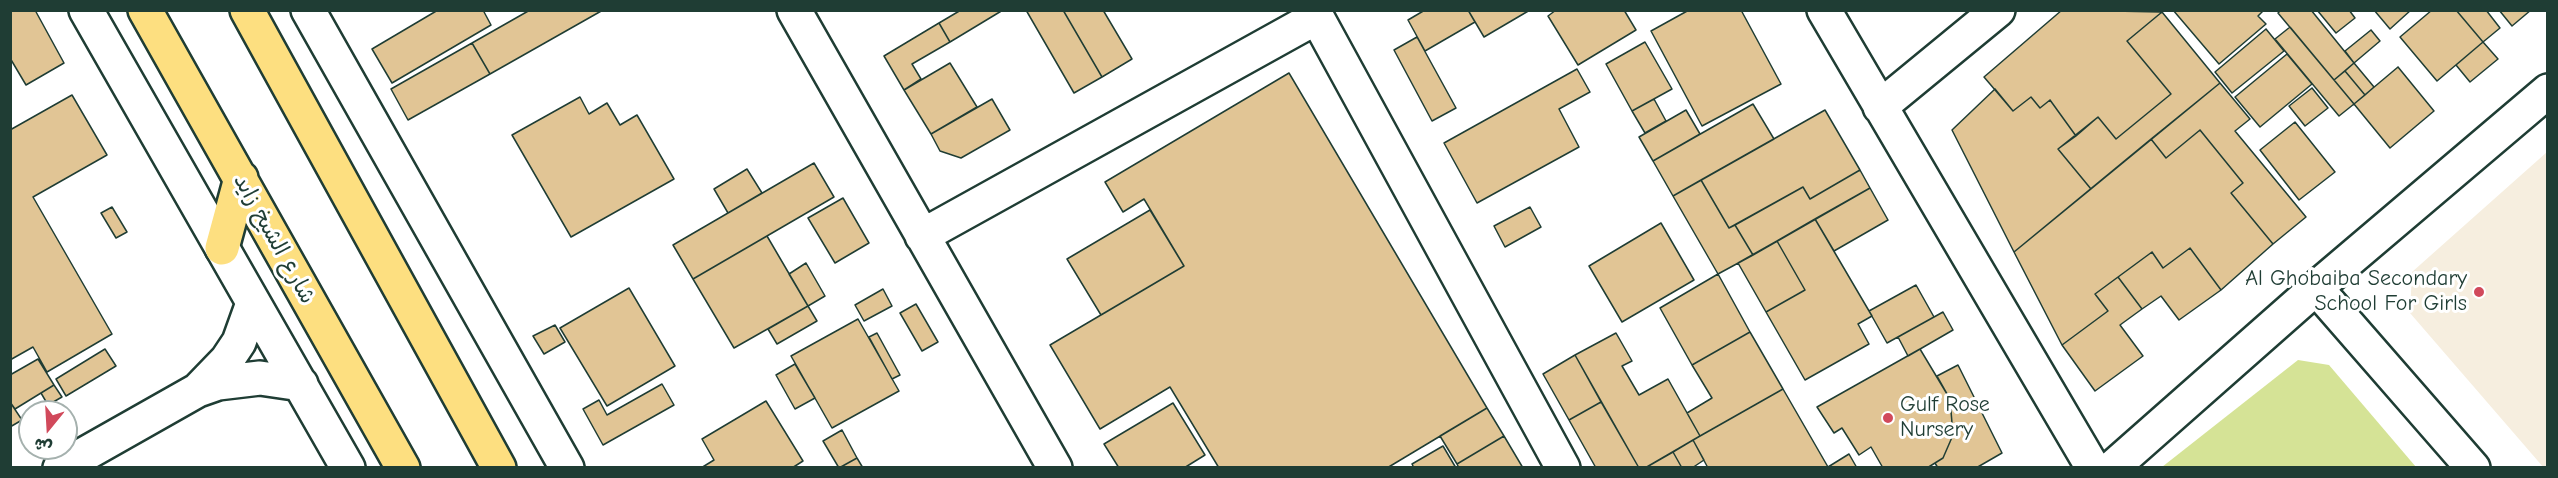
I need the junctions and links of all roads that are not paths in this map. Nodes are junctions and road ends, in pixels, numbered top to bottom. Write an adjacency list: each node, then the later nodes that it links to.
1 (86, 10): 13 (street)
2 (145, 10): 11 (main road, شارع الشيخ زايد)
3 (247, 10): 21 (main road)
4 (308, 10): 22 (street)
5 (794, 10): 12 (street)
6 (1824, 10): 10 (street)
7 (1998, 10): 10 (street)
8 (1315, 14): 12 (street); 24 (street)
9 (2547, 91): 14 (street)
10 (1880, 107): 25 (street)
11 (241, 178): 13 (main road); 20 (main road, شارع الشيخ زايد)
12 (922, 236): 23 (street)
13 (222, 249): 15 (street)
14 (2316, 288): 26 (street); 27 (street)
15 (253, 303): 16 (street); 17 (street)
16 (301, 384): 17 (street); 19 (street)
17 (198, 390): 18 (street)
18 (60, 468)
19 (348, 468)
20 (403, 468)
21 (499, 468)
22 (567, 468)
23 (1055, 468)
24 (1563, 468)
25 (2093, 468)
26 (2112, 468)
27 (2473, 468)

